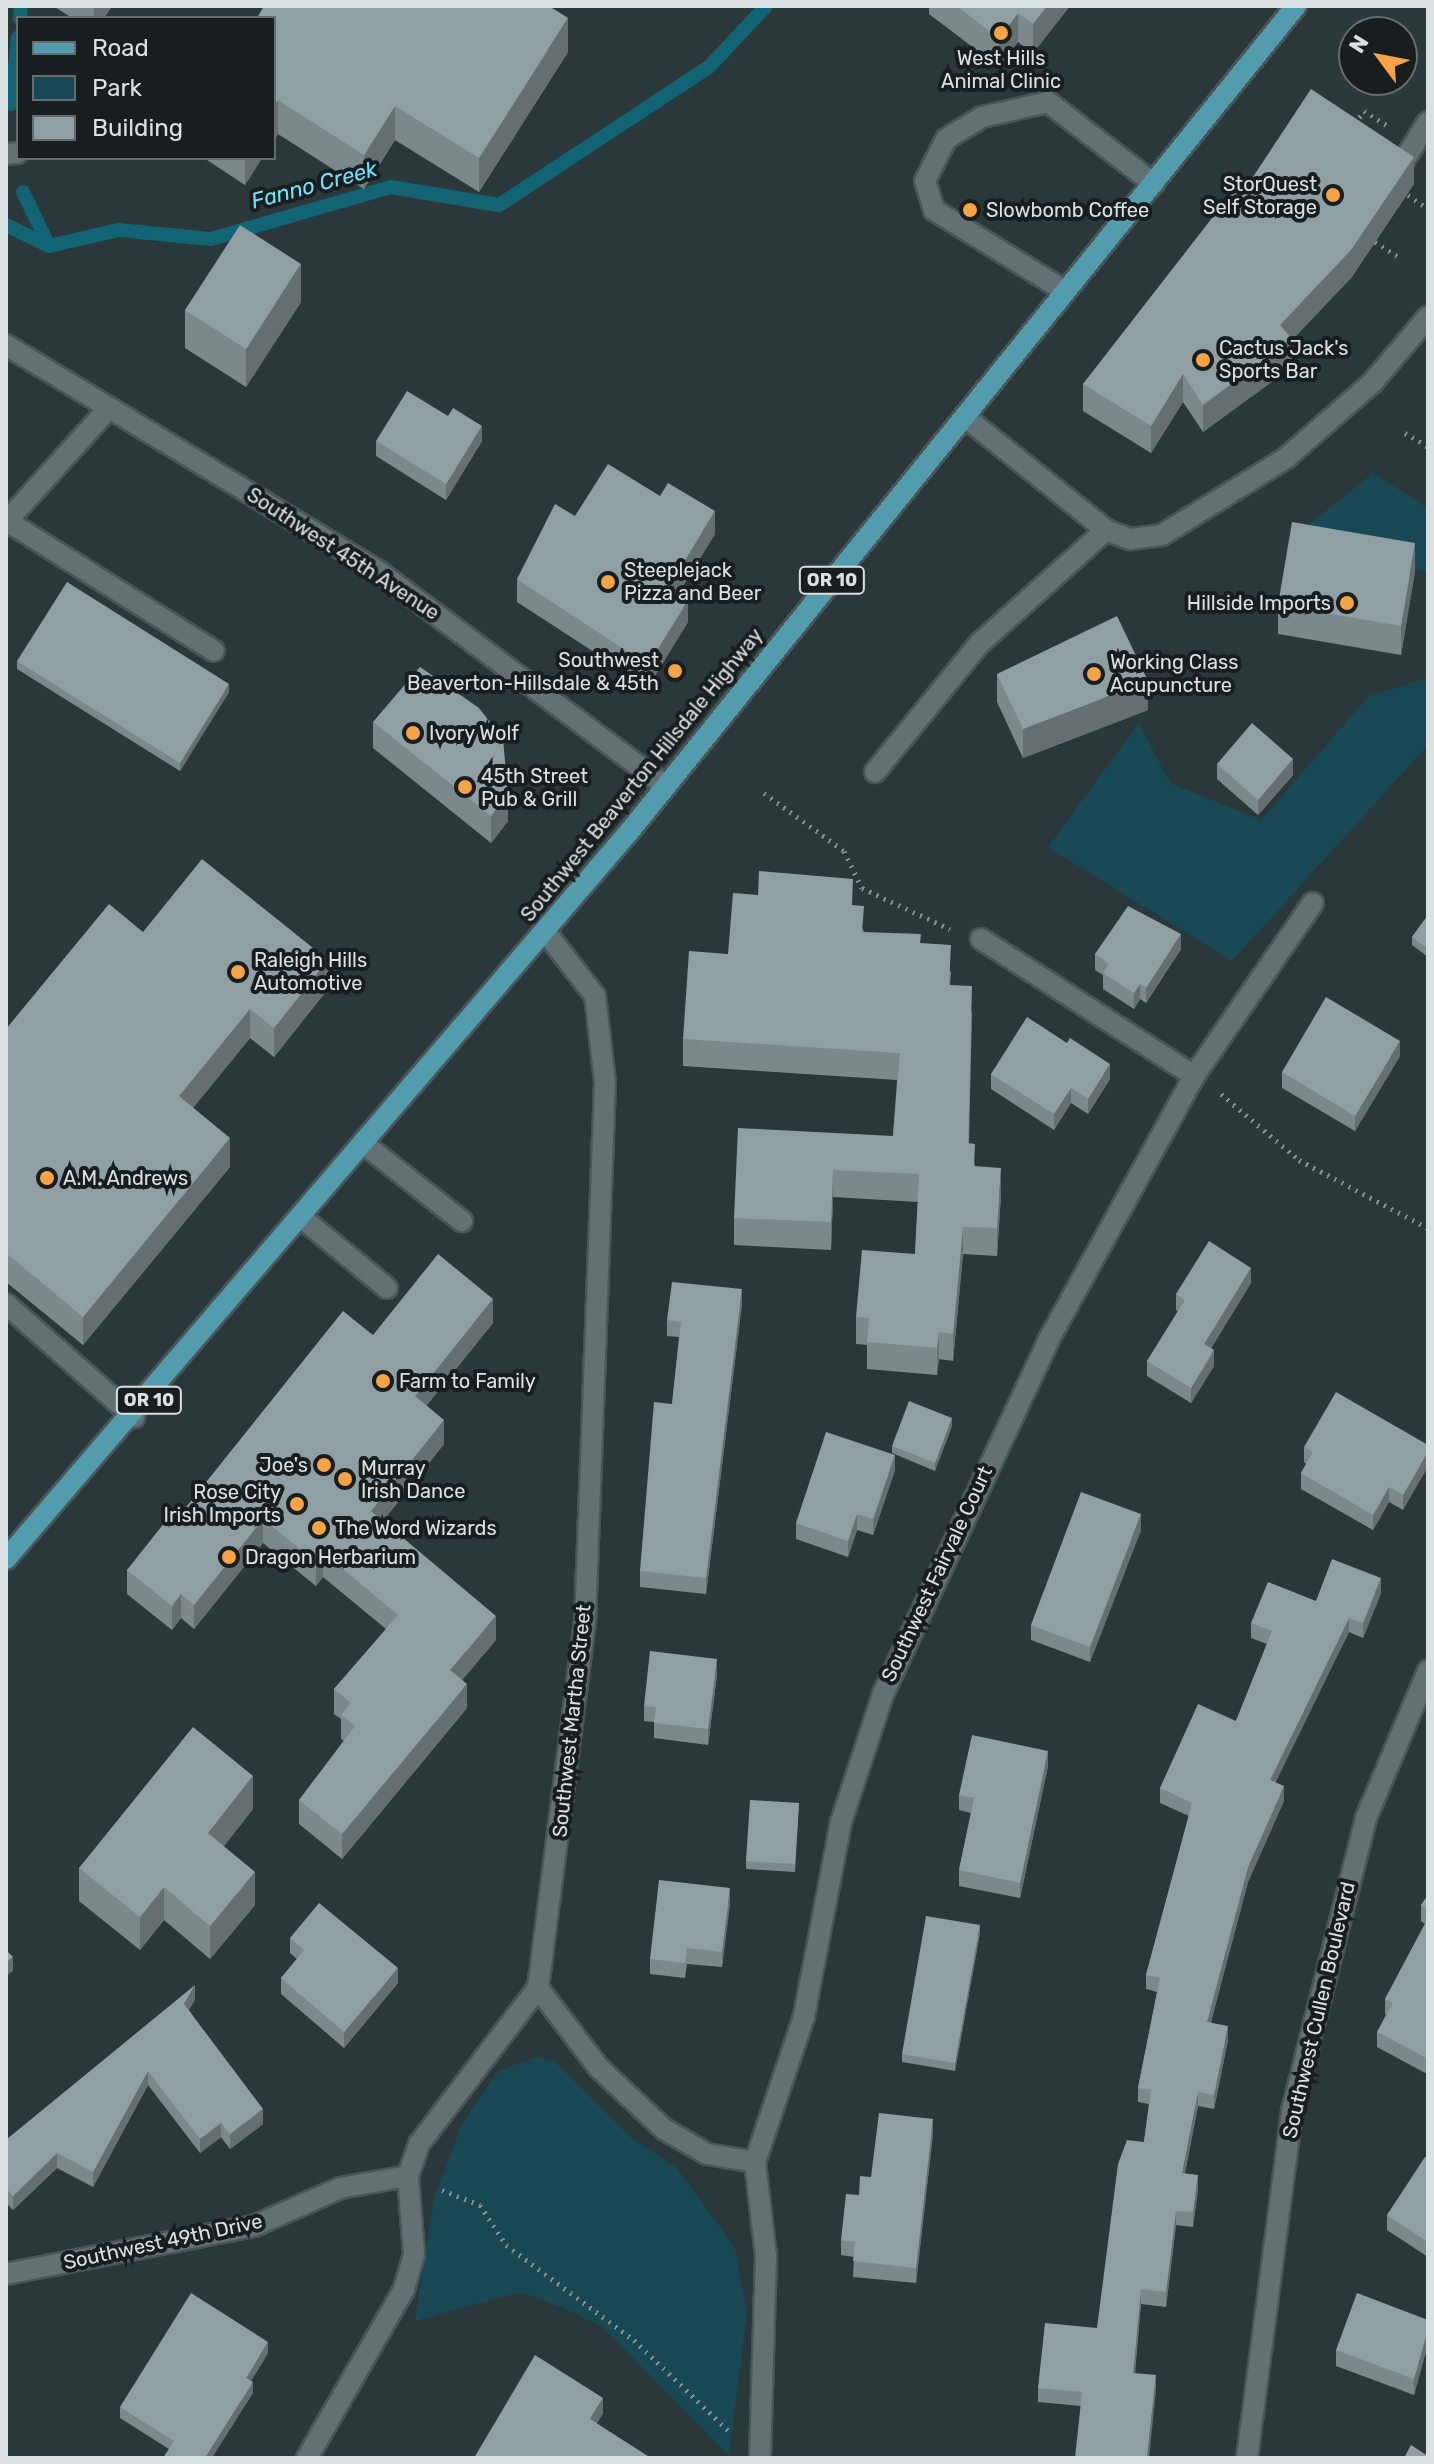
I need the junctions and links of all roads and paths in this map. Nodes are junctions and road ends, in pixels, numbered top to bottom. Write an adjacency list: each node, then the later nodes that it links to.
1 (1296, 6): 6 (main road, Southwest Beaverton Hillsdale Highway / OR 10)
2 (1364, 111): 4 (path)
3 (1428, 122): 5 (street)
4 (1400, 135)
5 (1403, 162)
6 (1154, 184): 9 (main road, Southwest Beaverton Hillsdale Highway / OR 10); 9 (street)
7 (1375, 242): 8 (path)
8 (1397, 256)
9 (1065, 291): 13 (main road, Southwest Beaverton Hillsdale Highway / OR 10)
10 (1428, 317): 17 (street)
11 (6, 345): 12 (street, Southwest 45th Avenue)
12 (109, 408): 16 (street); 20 (street, Southwest 45th Avenue)
13 (965, 417): 17 (street); 20 (main road, Southwest Beaverton Hillsdale Highway / OR 10)
14 (1405, 433): 15 (path)
15 (1428, 447)
16 (6, 522): 18 (street)
17 (1106, 530): 19 (street)
18 (214, 651)
19 (875, 772)
20 (665, 786): 23 (main road, Southwest Beaverton Hillsdale Highway / OR 10)
21 (764, 793): 24 (path)
22 (1313, 903): 25 (street, Southwest Fairvale Court)
23 (545, 931): 27 (main road, Southwest Beaverton Hillsdale Highway / OR 10); 36 (street, Southwest Martha Street)
24 (981, 939): 25 (street)
25 (1194, 1076): 37 (street, Southwest Fairvale Court)
26 (1244, 1108): 30 (path)
27 (364, 1144): 28 (main road, Southwest Beaverton Hillsdale Highway / OR 10); 29 (street)
28 (302, 1218): 31 (street); 33 (main road, Southwest Beaverton Hillsdale Highway / OR 10)
29 (462, 1221)
30 (1428, 1228)
31 (387, 1288)
32 (6, 1304): 33 (street)
33 (134, 1417): 34 (main road, Southwest Beaverton Hillsdale Highway / OR 10)
34 (6, 1559)
35 (1428, 1671): 43 (street, Southwest Cullen Boulevard)
36 (538, 1988): 37 (street); 38 (street, Southwest Martha Street)
37 (755, 2162): 42 (street, Southwest Fairvale Court)
38 (408, 2176): 39 (street, Southwest 49th Drive); 40 (path); 41 (street, Southwest Martha Street)
39 (6, 2274)
40 (735, 2437)
41 (307, 2458)
42 (760, 2458)
43 (1247, 2458)

